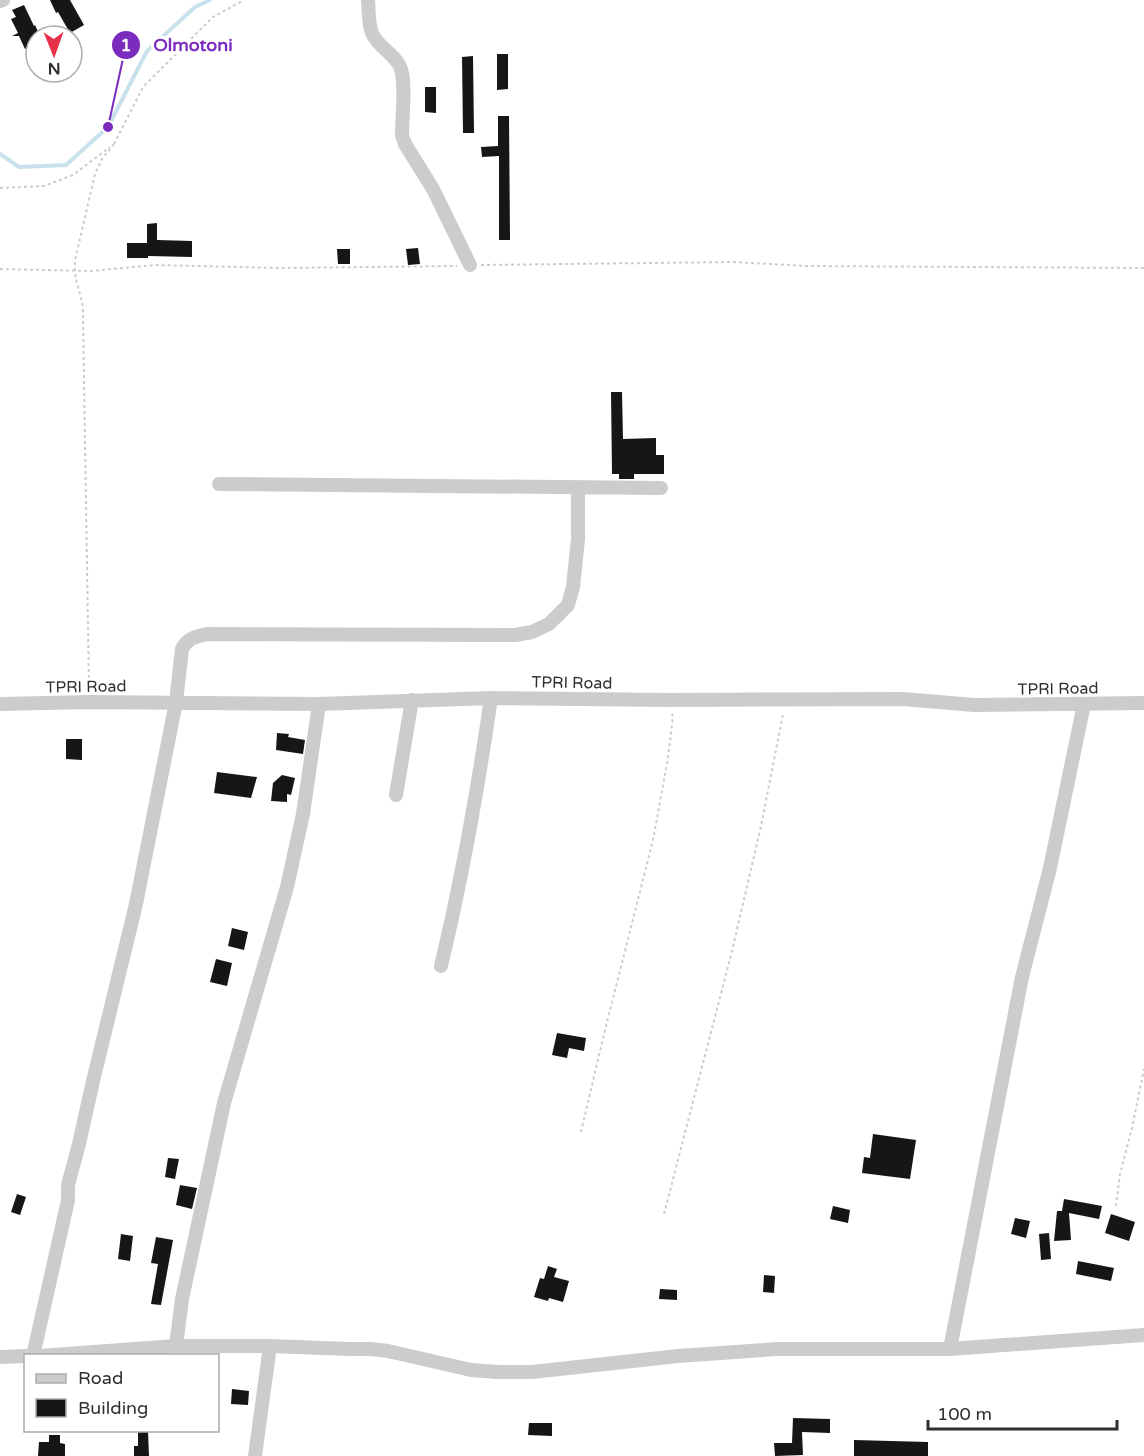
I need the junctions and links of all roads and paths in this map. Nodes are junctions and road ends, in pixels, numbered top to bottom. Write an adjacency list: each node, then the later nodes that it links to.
1 (244, 0): 3 (path)
2 (368, 0): 5 (street)
3 (114, 144): 4 (path); 8 (path)
4 (0, 188)
5 (470, 266): 6 (path); 8 (path)
6 (1144, 268)
7 (0, 269): 8 (path)
8 (74, 270): 16 (path)
9 (219, 484): 10 (street)
10 (578, 487): 11 (street); 17 (street)
11 (662, 488)
12 (491, 698): 14 (street, TPRI Road); 15 (street, TPRI Road); 23 (street)
13 (786, 699): 15 (street, TPRI Road); 21 (street, TPRI Road); 27 (path)
14 (412, 700): 20 (street, TPRI Road); 22 (street)
15 (669, 700): 25 (path)
16 (89, 702): 17 (street, TPRI Road); 19 (street, TPRI Road)
17 (176, 702): 20 (street, TPRI Road); 32 (street)
18 (1144, 703): 21 (street, TPRI Road)
19 (0, 704)
20 (319, 704): 29 (street)
21 (1084, 704): 31 (street)
22 (396, 795)
23 (441, 966)
24 (1144, 1069): 26 (path)
25 (581, 1132)
26 (1116, 1206)
27 (664, 1214)
28 (1144, 1335): 31 (street)
29 (176, 1346): 30 (street); 33 (street)
30 (270, 1346): 31 (street); 36 (street)
31 (950, 1349)
32 (33, 1354)
33 (66, 1354)
34 (24, 1356): 35 (street)
35 (0, 1357)
36 (255, 1456)

